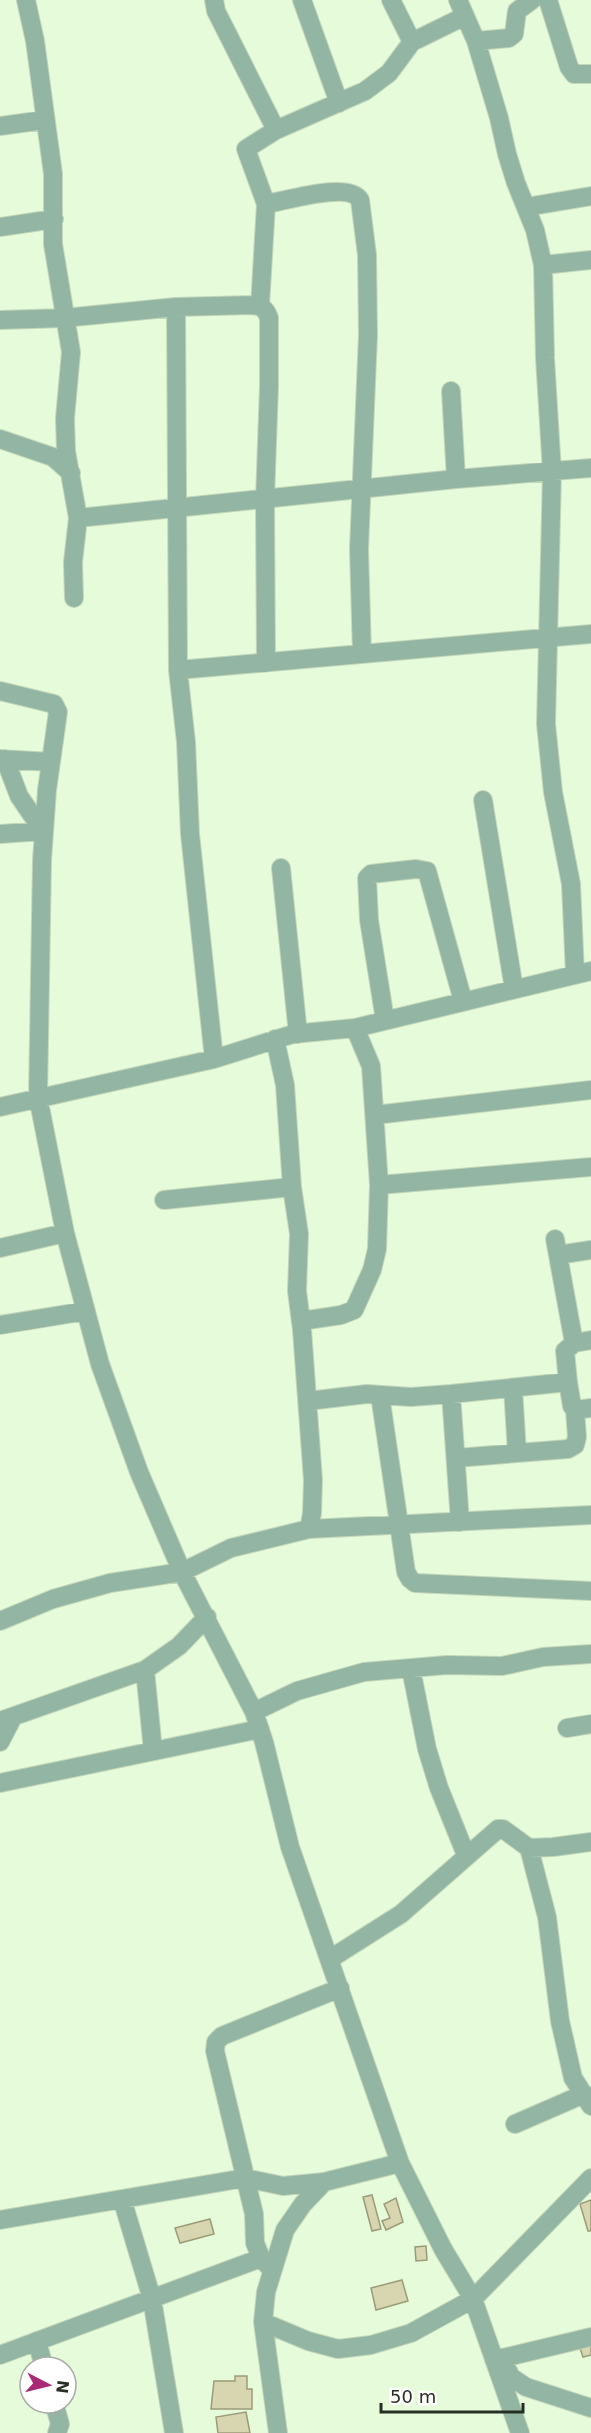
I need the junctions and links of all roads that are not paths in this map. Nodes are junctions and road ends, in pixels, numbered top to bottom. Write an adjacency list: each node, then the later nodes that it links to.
1 (26, 0): 12 (street)
2 (214, 0): 14 (street)
3 (302, 0): 11 (street)
4 (391, 0): 9 (street)
5 (532, 0): 8 (street)
6 (548, 0): 10 (street)
7 (462, 8): 8 (street); 9 (street)
8 (476, 41): 17 (street)
9 (412, 42): 11 (street)
10 (591, 74)
11 (339, 103): 14 (street)
12 (44, 120): 13 (street); 18 (street)
13 (0, 126)
14 (276, 130): 16 (street)
15 (591, 196): 17 (street)
16 (266, 204): 22 (street); 32 (street)
17 (526, 207): 21 (street)
18 (54, 219): 19 (street); 24 (street)
19 (0, 227)
20 (591, 260): 21 (street)
21 (543, 265): 29 (street)
22 (260, 306): 23 (street); 33 (street)
23 (176, 307): 24 (street); 34 (street)
24 (64, 318): 25 (street); 30 (street)
25 (0, 320)
26 (451, 391): 31 (street)
27 (0, 439): 30 (street)
28 (591, 468): 29 (street)
29 (552, 472): 31 (street); 38 (street)
30 (71, 473): 35 (street)
31 (456, 479): 32 (street)
32 (361, 490): 33 (street); 39 (street)
33 (265, 499): 34 (street); 40 (street)
34 (177, 508): 35 (street); 41 (street)
35 (78, 518): 36 (street)
36 (74, 598)
37 (591, 634): 38 (street)
38 (547, 639): 39 (street); 49 (street)
39 (362, 654): 40 (street)
40 (266, 663): 41 (street)
41 (178, 670): 56 (street)
42 (0, 691): 44 (street)
43 (3, 759): 44 (street); 46 (street)
44 (51, 762): 46 (street)
45 (483, 800): 50 (street)
46 (43, 831): 47 (street); 58 (street)
47 (0, 834)
48 (281, 867): 54 (street)
49 (583, 972): 50 (street)
50 (514, 989): 51 (street)
51 (462, 1001): 52 (street); 52 (street)
52 (385, 1020): 53 (street)
53 (355, 1028): 54 (street); 60 (street)
54 (298, 1034): 55 (street)
55 (275, 1039): 56 (street); 63 (street)
56 (214, 1059): 58 (street)
57 (591, 1090): 60 (street)
58 (38, 1097): 59 (street); 65 (street)
59 (0, 1107)
60 (375, 1115): 62 (street)
61 (591, 1167): 62 (street)
62 (379, 1185): 69 (street)
63 (292, 1187): 64 (street); 69 (street)
64 (164, 1200)
65 (65, 1233): 66 (street); 68 (street)
66 (0, 1248)
67 (591, 1250): 71 (street)
68 (86, 1311): 70 (street); 84 (street)
69 (301, 1321): 76 (street)
70 (0, 1325)
71 (582, 1342): 72 (street)
72 (568, 1382): 73 (street); 77 (street)
73 (513, 1388): 74 (street); 78 (street)
74 (451, 1394): 75 (street); 79 (street)
75 (380, 1395): 76 (street); 82 (street)
76 (308, 1401): 83 (street)
77 (583, 1409): 78 (street)
78 (517, 1453): 79 (street)
79 (456, 1458): 81 (street)
80 (591, 1515): 81 (street)
81 (460, 1522): 82 (street)
82 (400, 1525): 83 (street); 85 (street)
83 (309, 1529): 84 (street)
84 (182, 1572): 86 (street); 87 (street)
85 (591, 1591)
86 (207, 1617): 90 (street); 92 (street)
87 (0, 1621)
88 (591, 1654): 89 (street)
89 (411, 1668): 92 (street); 100 (street)
90 (145, 1670): 91 (street); 96 (street)
91 (6, 1719): 95 (street)
92 (257, 1721): 96 (street); 101 (street)
93 (591, 1725): 94 (street)
94 (567, 1728)
95 (0, 1742)
96 (153, 1751): 97 (street)
97 (0, 1783)
98 (591, 1842): 99 (street)
99 (529, 1848): 100 (street); 103 (street)
100 (466, 1855): 101 (street)
101 (330, 1959): 102 (street)
102 (340, 1988): 105 (street); 106 (street)
103 (587, 2100): 104 (street)
104 (515, 2124)
105 (400, 2163): 108 (street); 113 (street)
106 (245, 2178): 108 (street); 109 (street); 111 (street)
107 (591, 2178): 113 (street)
108 (324, 2182): 111 (street)
109 (122, 2199): 110 (street); 112 (street)
110 (0, 2220)
111 (266, 2264): 112 (street); 114 (street)
112 (152, 2298): 116 (street); 123 (street)
113 (472, 2299): 114 (street); 119 (street)
114 (263, 2322): 124 (street)
115 (591, 2337): 119 (street)
116 (37, 2341): 117 (street); 118 (street)
117 (0, 2355)
118 (41, 2355)
119 (498, 2359): 120 (street); 125 (street)
120 (591, 2408)
121 (57, 2415): 122 (street)
122 (57, 2433)
123 (174, 2433)
124 (278, 2433)
125 (520, 2433)

